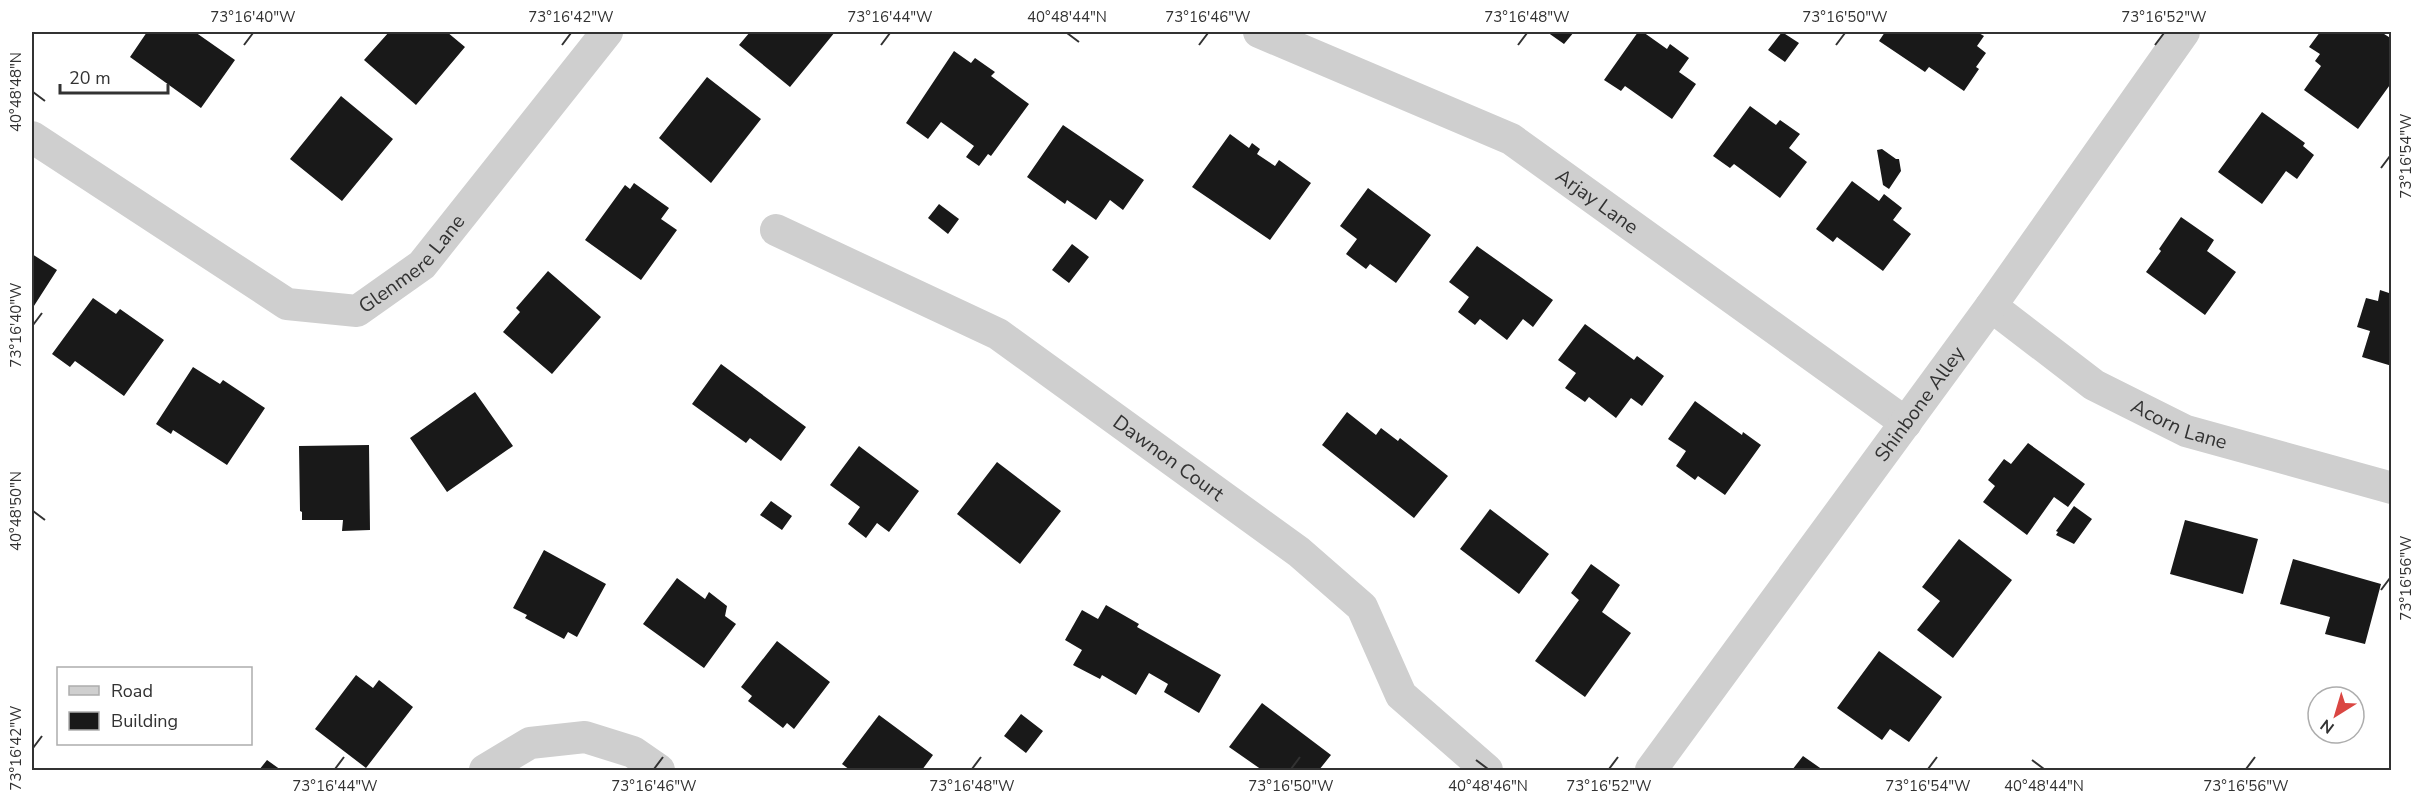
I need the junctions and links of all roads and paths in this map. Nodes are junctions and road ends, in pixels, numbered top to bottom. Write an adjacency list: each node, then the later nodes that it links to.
1 (606, 32): 4 (street, Glenmere Lane)
2 (1259, 32): 7 (street, Arjay Lane)
3 (2184, 32): 6 (street, Shinbone Alley)
4 (32, 137)
5 (776, 230): 11 (street, Dawnon Court)
6 (1992, 306): 7 (street, Shinbone Alley); 8 (street, Acorn Lane)
7 (1906, 423): 12 (street, Shinbone Alley)
8 (2391, 488)
9 (485, 771): 10 (street)
10 (659, 771)
11 (1487, 771)
12 (1651, 771)

